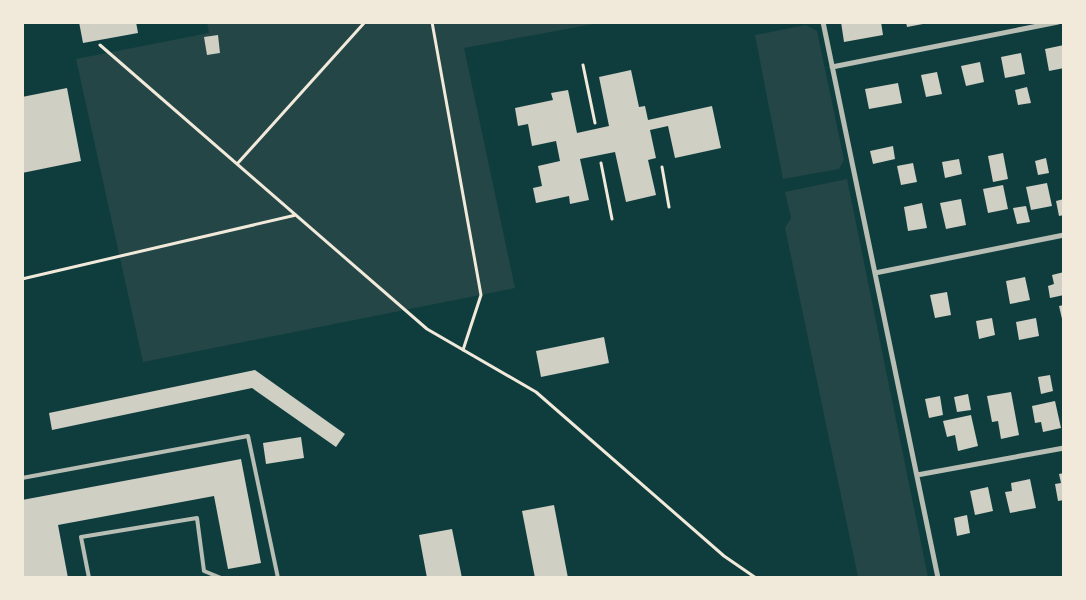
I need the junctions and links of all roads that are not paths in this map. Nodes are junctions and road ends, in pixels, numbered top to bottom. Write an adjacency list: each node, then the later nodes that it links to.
1 (823, 22): 3 (street)
2 (1058, 22): 3 (street)
3 (832, 67): 5 (street)
4 (1064, 235): 5 (street)
5 (875, 273): 7 (street)
6 (1064, 448): 7 (street)
7 (917, 476): 12 (street)
8 (22, 478): 11 (lane)
9 (89, 578): 10 (lane)
10 (221, 578)
11 (278, 578)
12 (938, 578)

